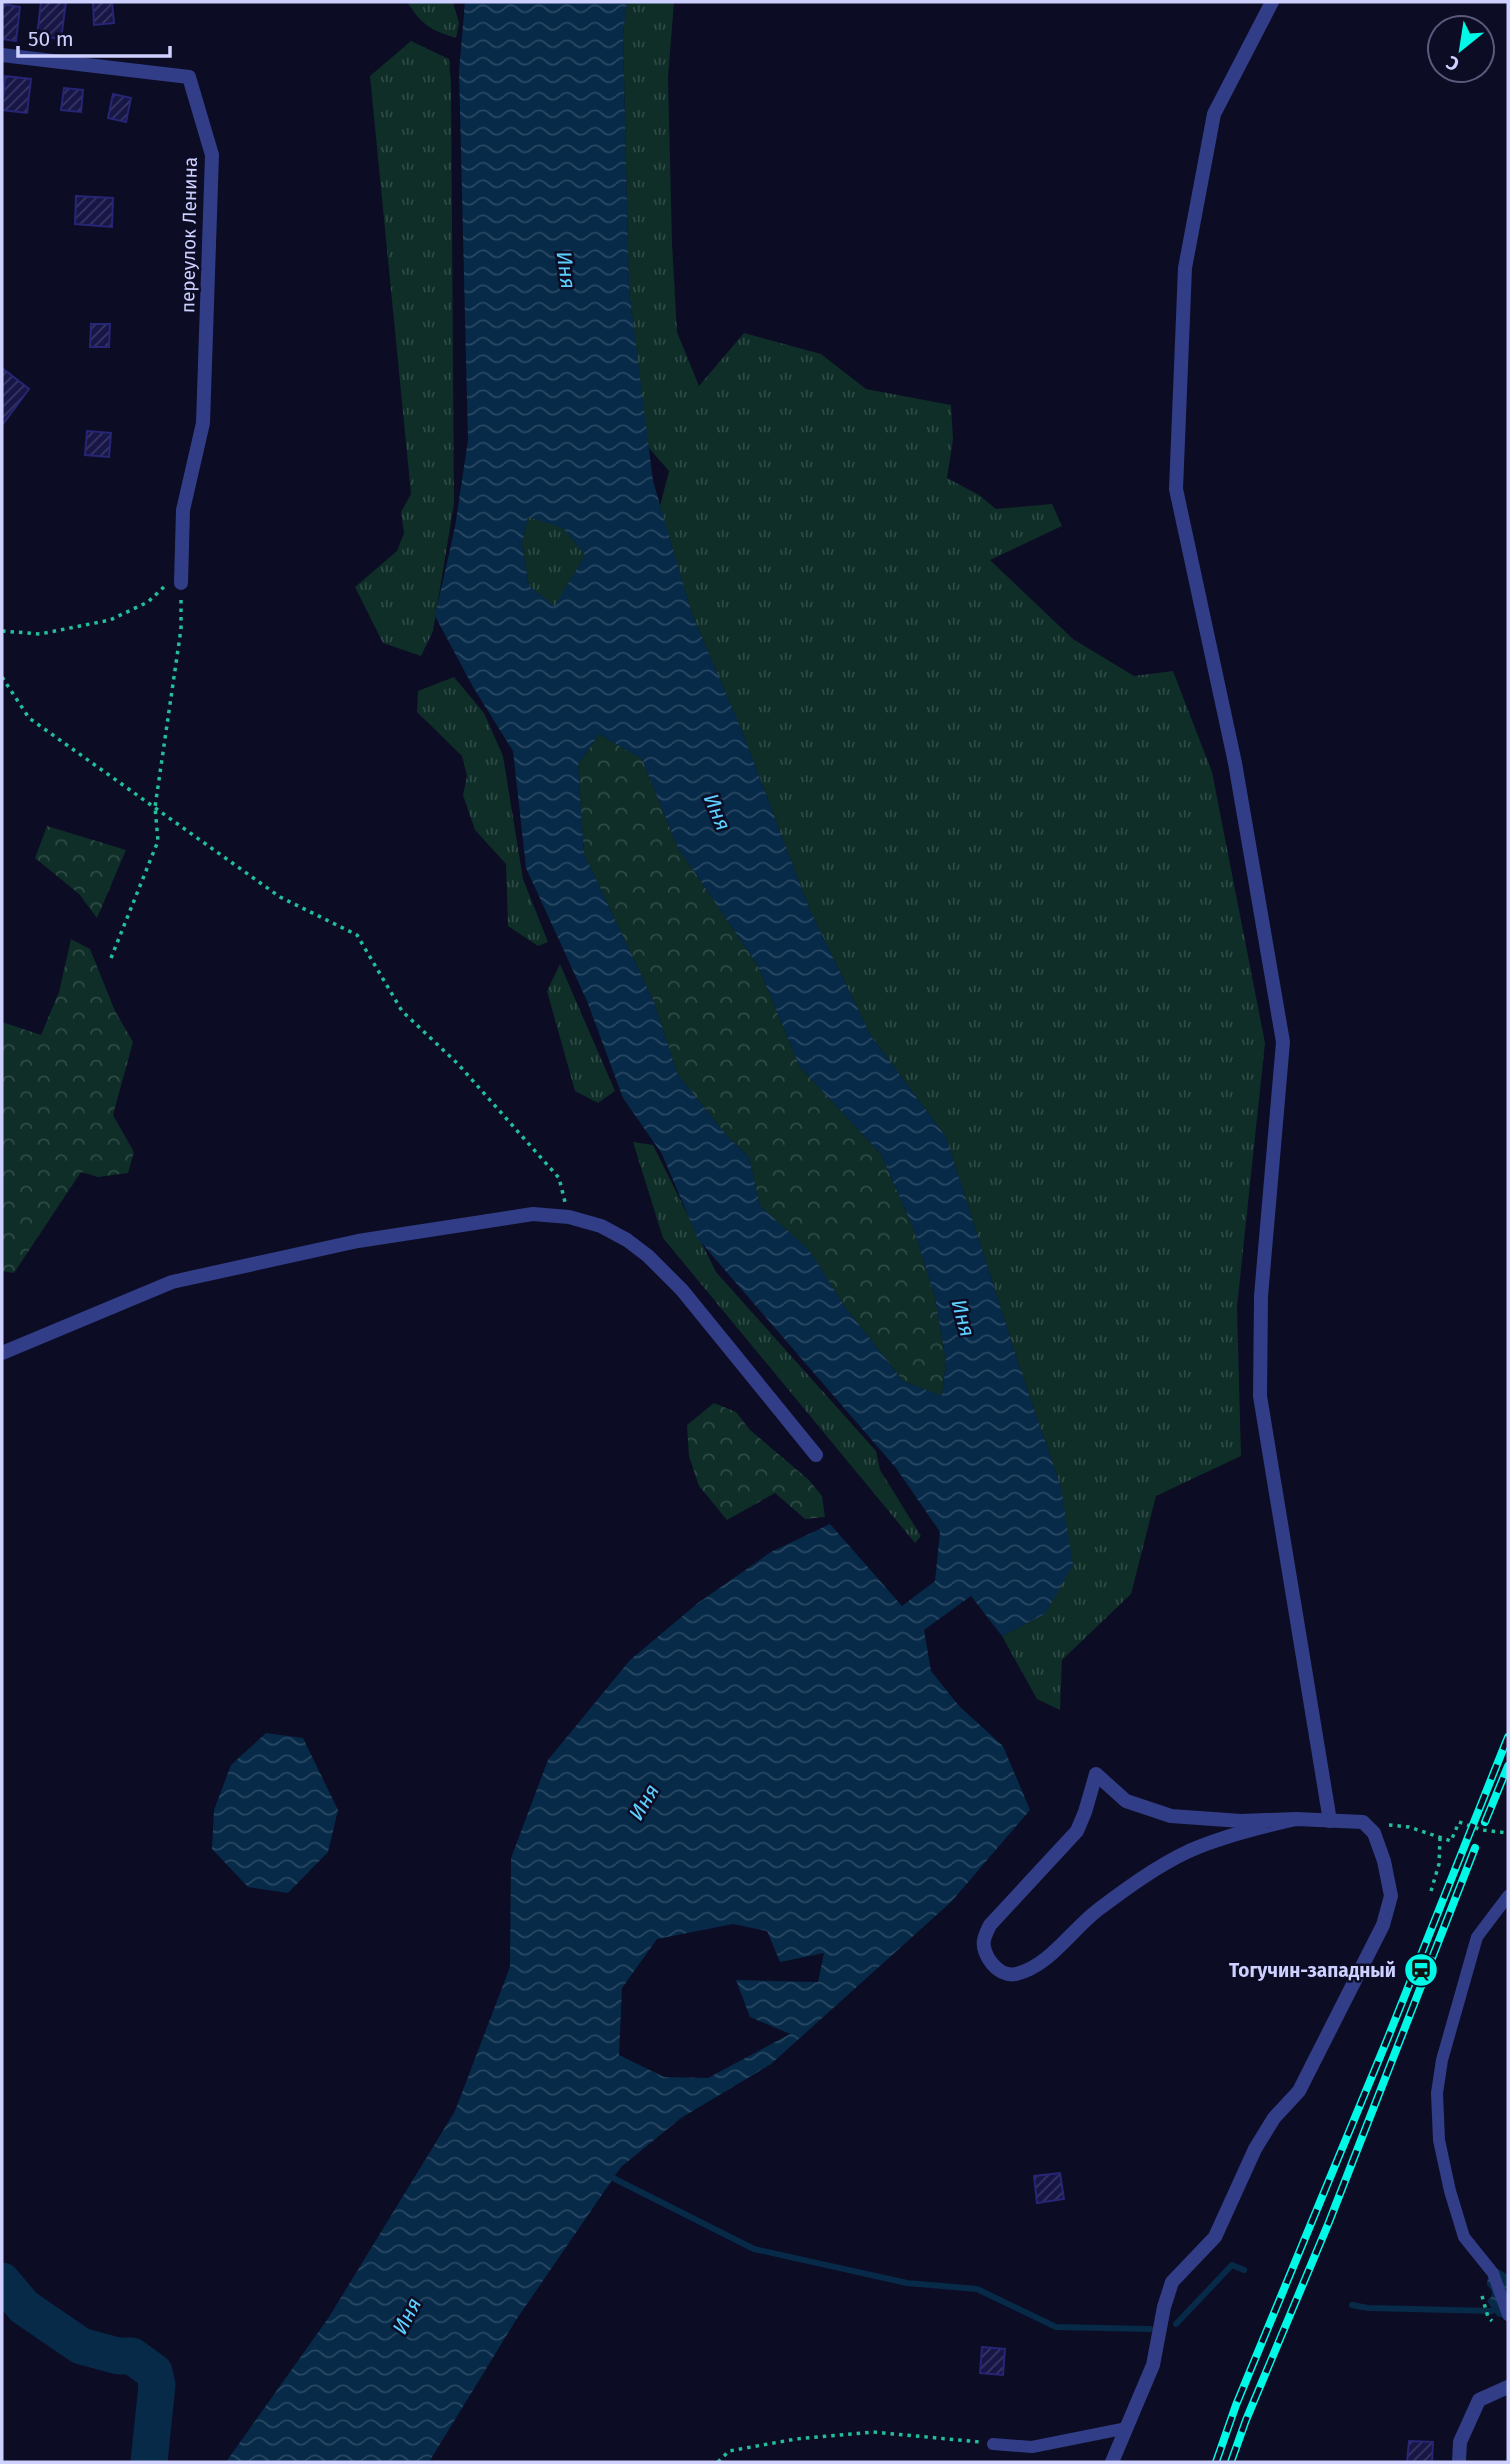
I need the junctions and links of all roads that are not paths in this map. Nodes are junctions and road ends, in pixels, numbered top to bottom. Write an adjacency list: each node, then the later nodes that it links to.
1 (1272, 2): 7 (street)
2 (2, 55): 3 (street, переулок Ленина)
3 (181, 577)
4 (2, 1353): 5 (street)
5 (816, 1455)
6 (1296, 1819): 6 (street); 7 (street)
7 (1330, 1821): 11 (street)
8 (1508, 1896): 9 (lane)
9 (1508, 2315)
10 (1508, 2387): 14 (street)
11 (1127, 2428): 12 (lane); 13 (street)
12 (993, 2444)
13 (1112, 2462)
14 (1460, 2462)

